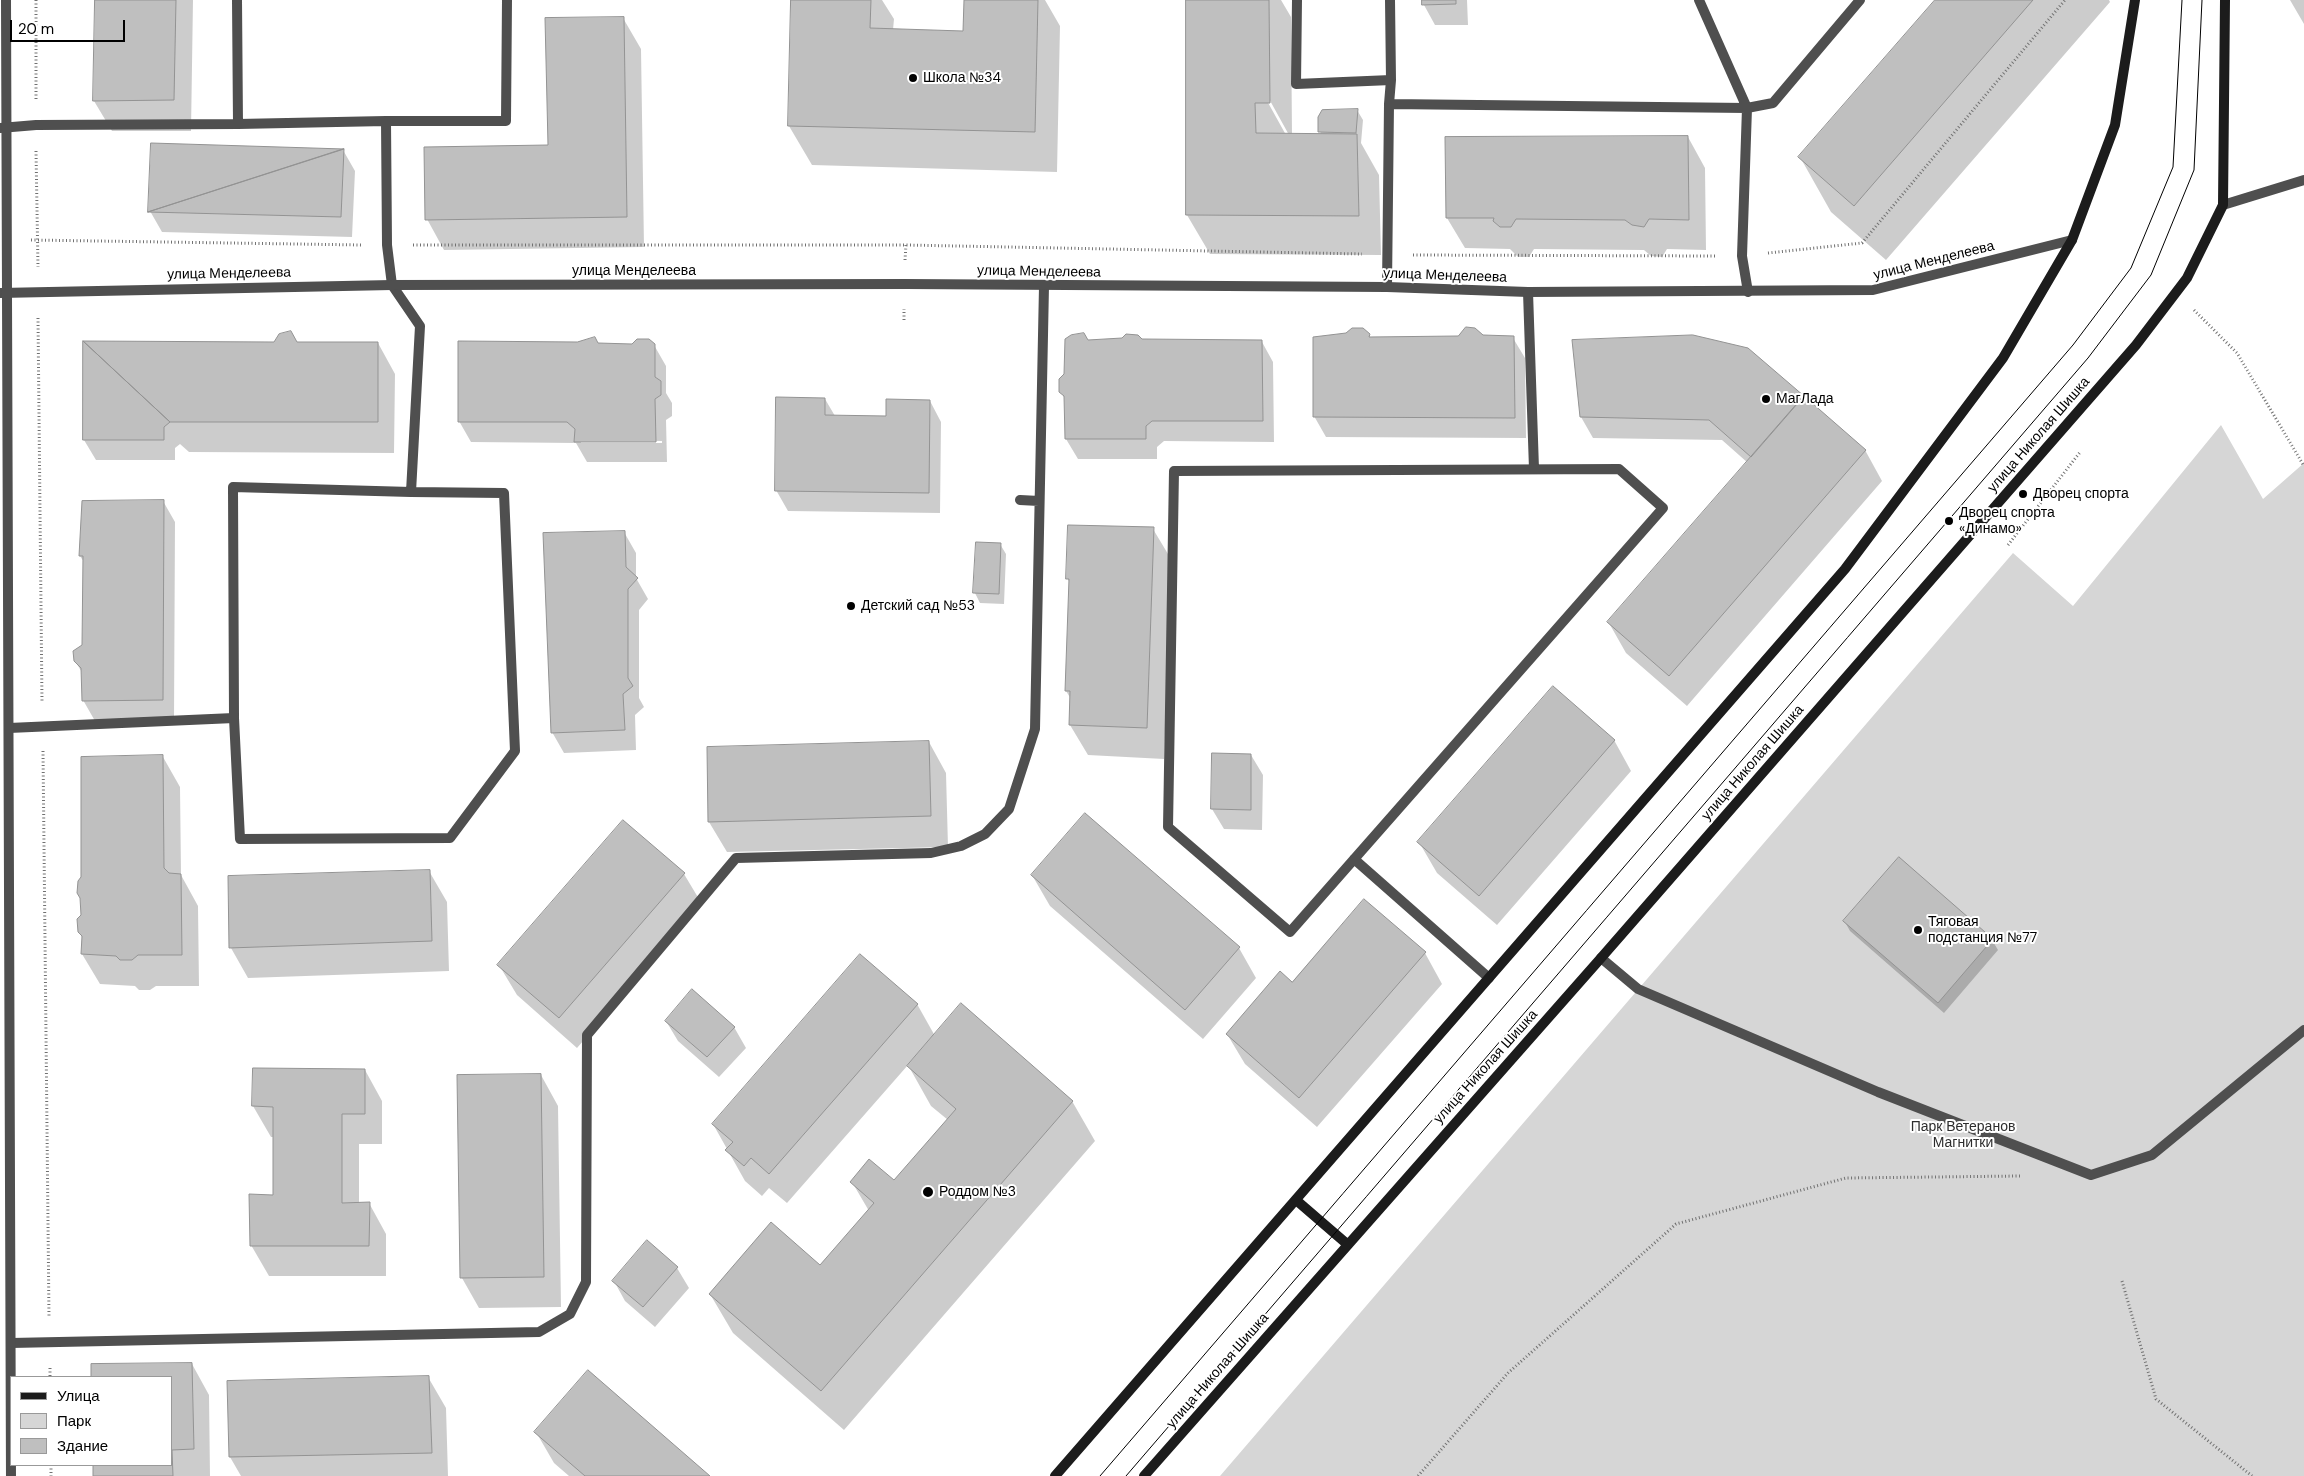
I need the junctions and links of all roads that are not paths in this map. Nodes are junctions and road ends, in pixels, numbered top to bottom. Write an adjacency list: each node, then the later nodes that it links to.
1 (6, 0): 15 (street)
2 (237, 0): 14 (street)
3 (507, 0): 13 (street)
4 (1297, 0): 10 (street)
5 (1390, 0): 10 (street)
6 (1699, 0): 12 (street)
7 (1860, 0): 12 (street)
8 (2135, 0): 18 (main road)
9 (2225, 0): 17 (main road, улица Николая Шишка)
10 (1391, 80): 11 (street)
11 (1389, 104): 12 (street); 21 (street)
12 (1747, 108): 23 (street)
13 (386, 122): 14 (street); 19 (street)
14 (238, 124): 15 (street)
15 (3, 128): 24 (street)
16 (2304, 180): 17 (street)
17 (2223, 205): 32 (main road, улица Николая Шишка)
18 (2072, 240): 23 (street, улица Менделеева); 33 (main road)
19 (392, 285): 20 (street, улица Менделеева); 24 (street, улица Менделеева); 26 (street)
20 (1044, 286): 21 (street, улица Менделеева); 28 (street)
21 (1387, 287): 22 (street, улица Менделеева)
22 (1528, 292): 23 (street, улица Менделеева); 25 (street)
23 (1748, 292)
24 (3, 293): 30 (street)
25 (1534, 469): 31 (street); 31 (street)
26 (411, 492): 29 (street); 29 (street)
27 (1020, 500): 28 (street)
28 (1039, 501): 38 (street)
29 (234, 718): 30 (street)
30 (9, 728): 35 (street)
31 (1354, 859): 33 (street)
32 (1601, 958): 34 (street); 37 (main road, улица Николая Шишка)
33 (1489, 978): 36 (main road)
34 (2304, 1030)
35 (5, 1156): 38 (street)
36 (1296, 1200): 37 (main road); 40 (main road)
37 (1347, 1244): 41 (main road, улица Николая Шишка)
38 (11, 1343): 39 (street)
39 (11, 1376)
40 (1055, 1476)
41 (1144, 1476)

